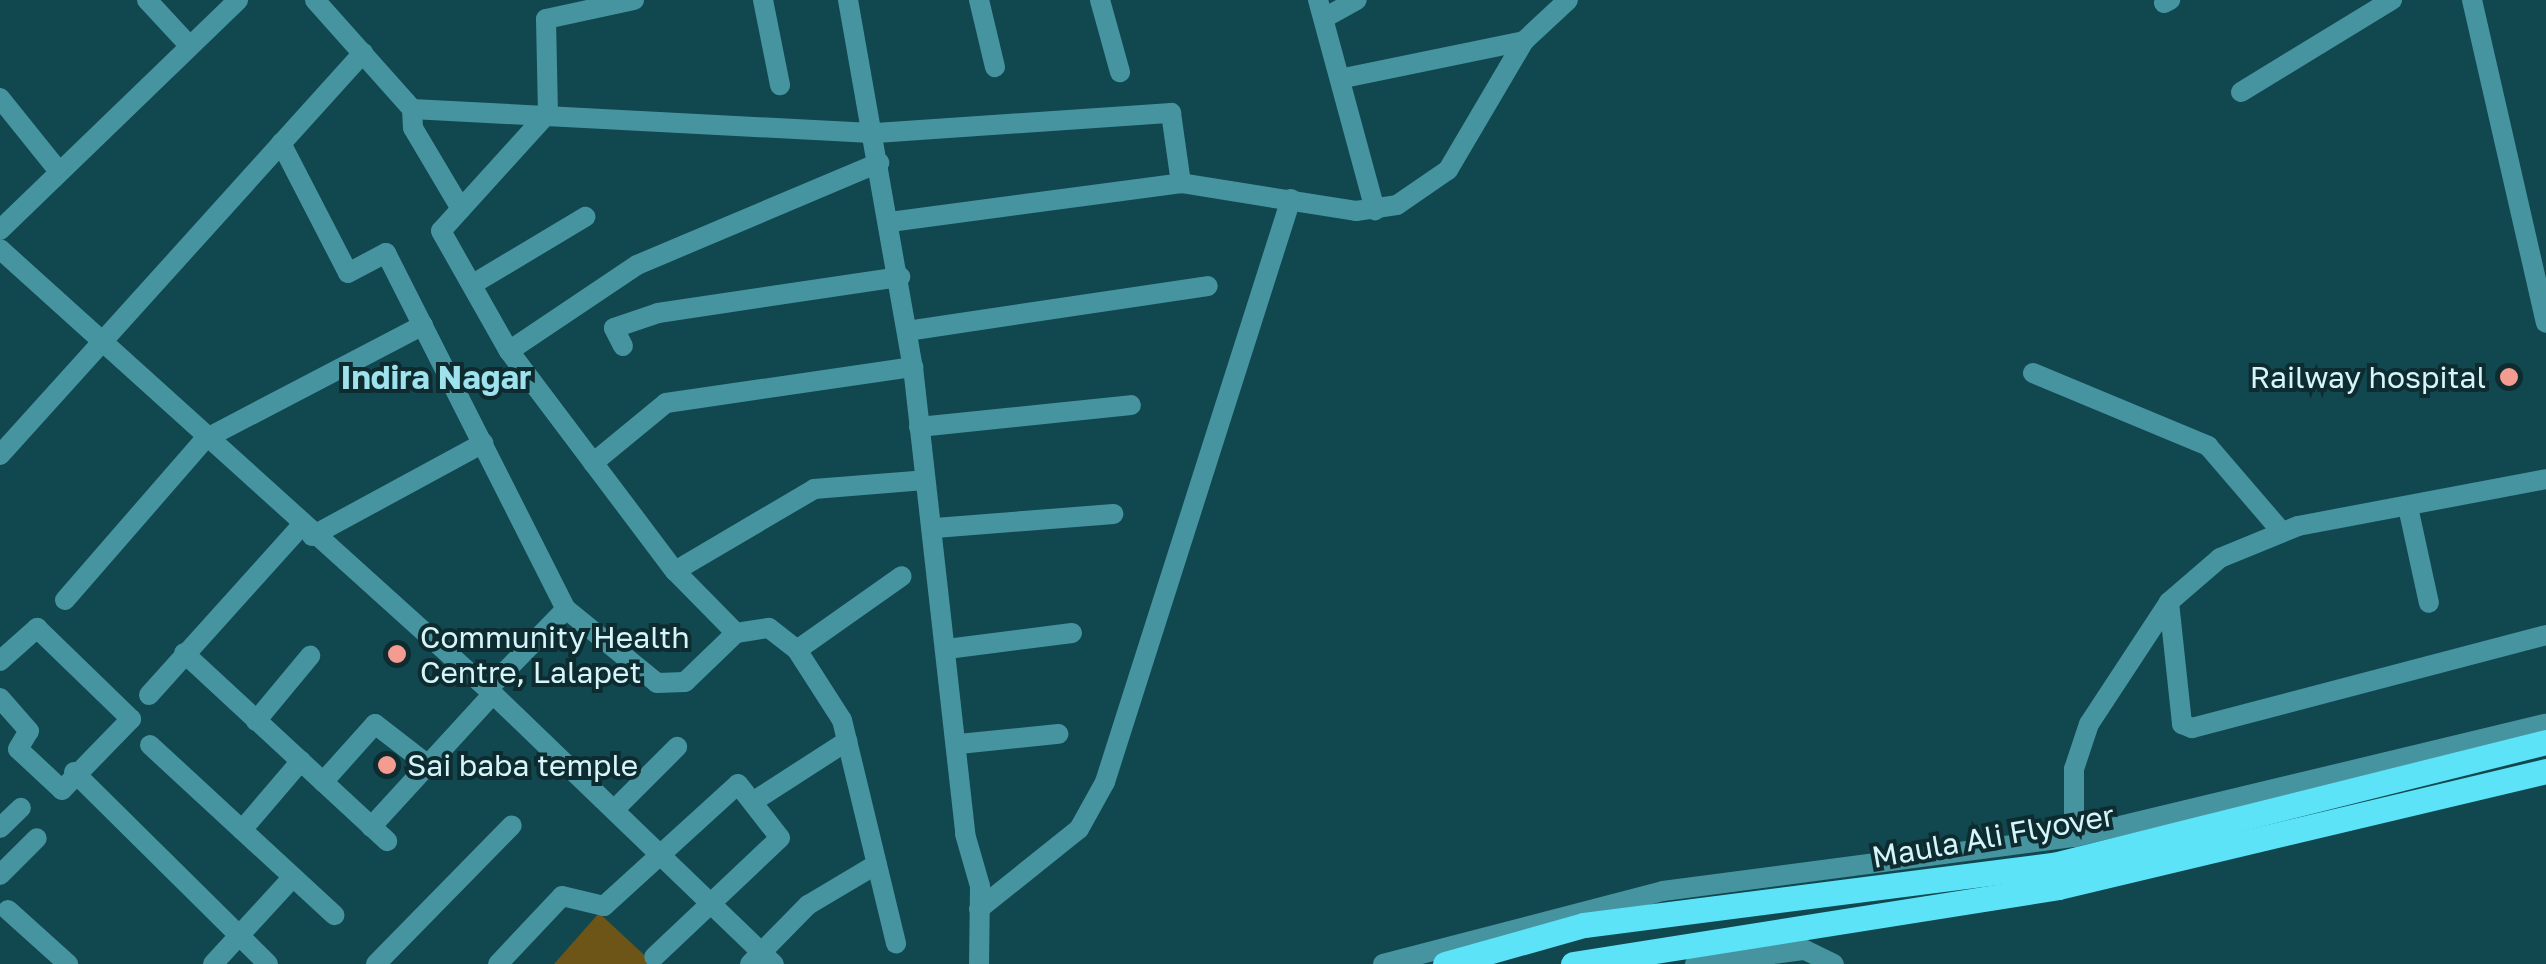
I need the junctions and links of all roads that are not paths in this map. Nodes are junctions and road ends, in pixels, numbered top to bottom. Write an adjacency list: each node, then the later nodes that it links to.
1 (147, 0): 15 (street)
2 (238, 0): 15 (street)
3 (315, 0): 16 (street)
4 (634, 0): 24 (street)
5 (763, 0): 20 (street)
6 (848, 0): 25 (street)
7 (980, 0): 17 (street)
8 (1100, 0): 18 (street)
9 (1357, 0): 13 (street)
10 (1568, 0): 14 (street)
11 (2392, 0): 21 (street)
12 (2472, 0): 40 (street)
13 (1322, 8): 19 (street)
14 (1524, 41): 19 (street); 32 (street)
15 (188, 44): 28 (street)
16 (363, 54): 23 (street); 26 (street)
17 (995, 67)
18 (1120, 72)
19 (1344, 78): 32 (street)
20 (780, 84)
21 (2241, 92)
22 (0, 98): 28 (street)
23 (412, 109): 24 (street); 31 (street)
24 (548, 112): 25 (street); 31 (street)
25 (876, 133): 27 (street); 29 (street)
26 (281, 143): 41 (street); 43 (street)
27 (879, 163): 34 (street); 45 (street)
28 (57, 169): 35 (street)
29 (1180, 183): 30 (street); 34 (street)
30 (1291, 199): 32 (street); 106 (street)
31 (461, 209): 38 (street)
32 (1375, 210)
33 (585, 217): 38 (street)
34 (890, 222): 37 (street)
35 (0, 230)
36 (0, 249): 43 (street)
37 (900, 277): 42 (street); 44 (street)
38 (472, 284): 45 (street)
39 (1208, 286): 42 (street)
40 (2546, 323)
41 (423, 325): 50 (street); 51 (street)
42 (907, 331): 46 (street)
43 (105, 343): 50 (street); 52 (street)
44 (623, 346)
45 (509, 351): 53 (street)
46 (913, 367): 49 (street); 53 (street)
47 (2033, 374): 60 (street)
48 (1131, 405): 49 (street)
49 (919, 427): 55 (street)
50 (205, 438): 59 (street); 63 (street)
51 (482, 443): 59 (street); 66 (street)
52 (0, 455)
53 (593, 463): 61 (street)
54 (2546, 478): 56 (street)
55 (925, 480): 58 (street); 61 (street)
56 (2408, 507): 60 (street); 65 (street)
57 (1113, 514): 58 (street)
58 (935, 528): 71 (street)
59 (307, 531): 72 (street); 75 (street)
60 (2281, 531): 64 (street)
61 (675, 571): 67 (street)
62 (902, 576): 70 (street)
63 (65, 600)
64 (2169, 602): 69 (street); 98 (street)
65 (2428, 602)
66 (566, 609): 67 (street); 75 (street)
67 (736, 634): 70 (street)
68 (1072, 634): 71 (street)
69 (2546, 635)
70 (797, 650): 81 (street)
71 (946, 650): 83 (street)
72 (184, 653): 76 (street); 78 (street)
73 (310, 656): 78 (street)
74 (0, 661): 89 (street)
75 (490, 691): 87 (street); 93 (street)
76 (149, 696)
77 (0, 698): 89 (street)
78 (256, 721): 86 (street)
79 (2546, 724): 98 (street)
80 (1058, 734): 83 (street)
81 (847, 741): 91 (street); 102 (street)
82 (2546, 742): 121 (main road, Maula Ali Flyover)
83 (959, 744): 106 (street)
84 (150, 745): 97 (street)
85 (677, 747): 93 (street)
86 (301, 761): 90 (street); 97 (street)
87 (428, 764): 90 (street); 95 (street)
88 (2546, 771): 122 (main road, Maula Ali Flyover)
89 (76, 774): 109 (street)
90 (323, 782): 95 (street)
91 (754, 801): 101 (street); 105 (street)
92 (21, 808): 96 (street)
93 (615, 809): 101 (street)
94 (512, 825): 117 (street)
95 (371, 827): 100 (street)
96 (0, 828)
97 (242, 830): 104 (street)
98 (2074, 837): 120 (street)
99 (37, 838): 103 (street)
100 (387, 842)
101 (660, 853): 105 (street); 118 (street)
102 (877, 864): 110 (street); 112 (street)
103 (0, 875)
104 (293, 876): 108 (street); 109 (street)
105 (710, 903): 111 (street); 112 (street)
106 (979, 909): 119 (street)
107 (8, 910): 114 (street)
108 (334, 914)
109 (238, 936): 115 (street); 116 (street)
110 (896, 944)
111 (654, 957)
112 (762, 960)
113 (1750, 961): 123 (street); 124 (street)
114 (68, 964)
115 (213, 964)
116 (268, 964)
117 (376, 964)
118 (498, 964)
119 (979, 964)
120 (1384, 964)
121 (1445, 964)
122 (1573, 964)
123 (1695, 964)
124 (1834, 964)

